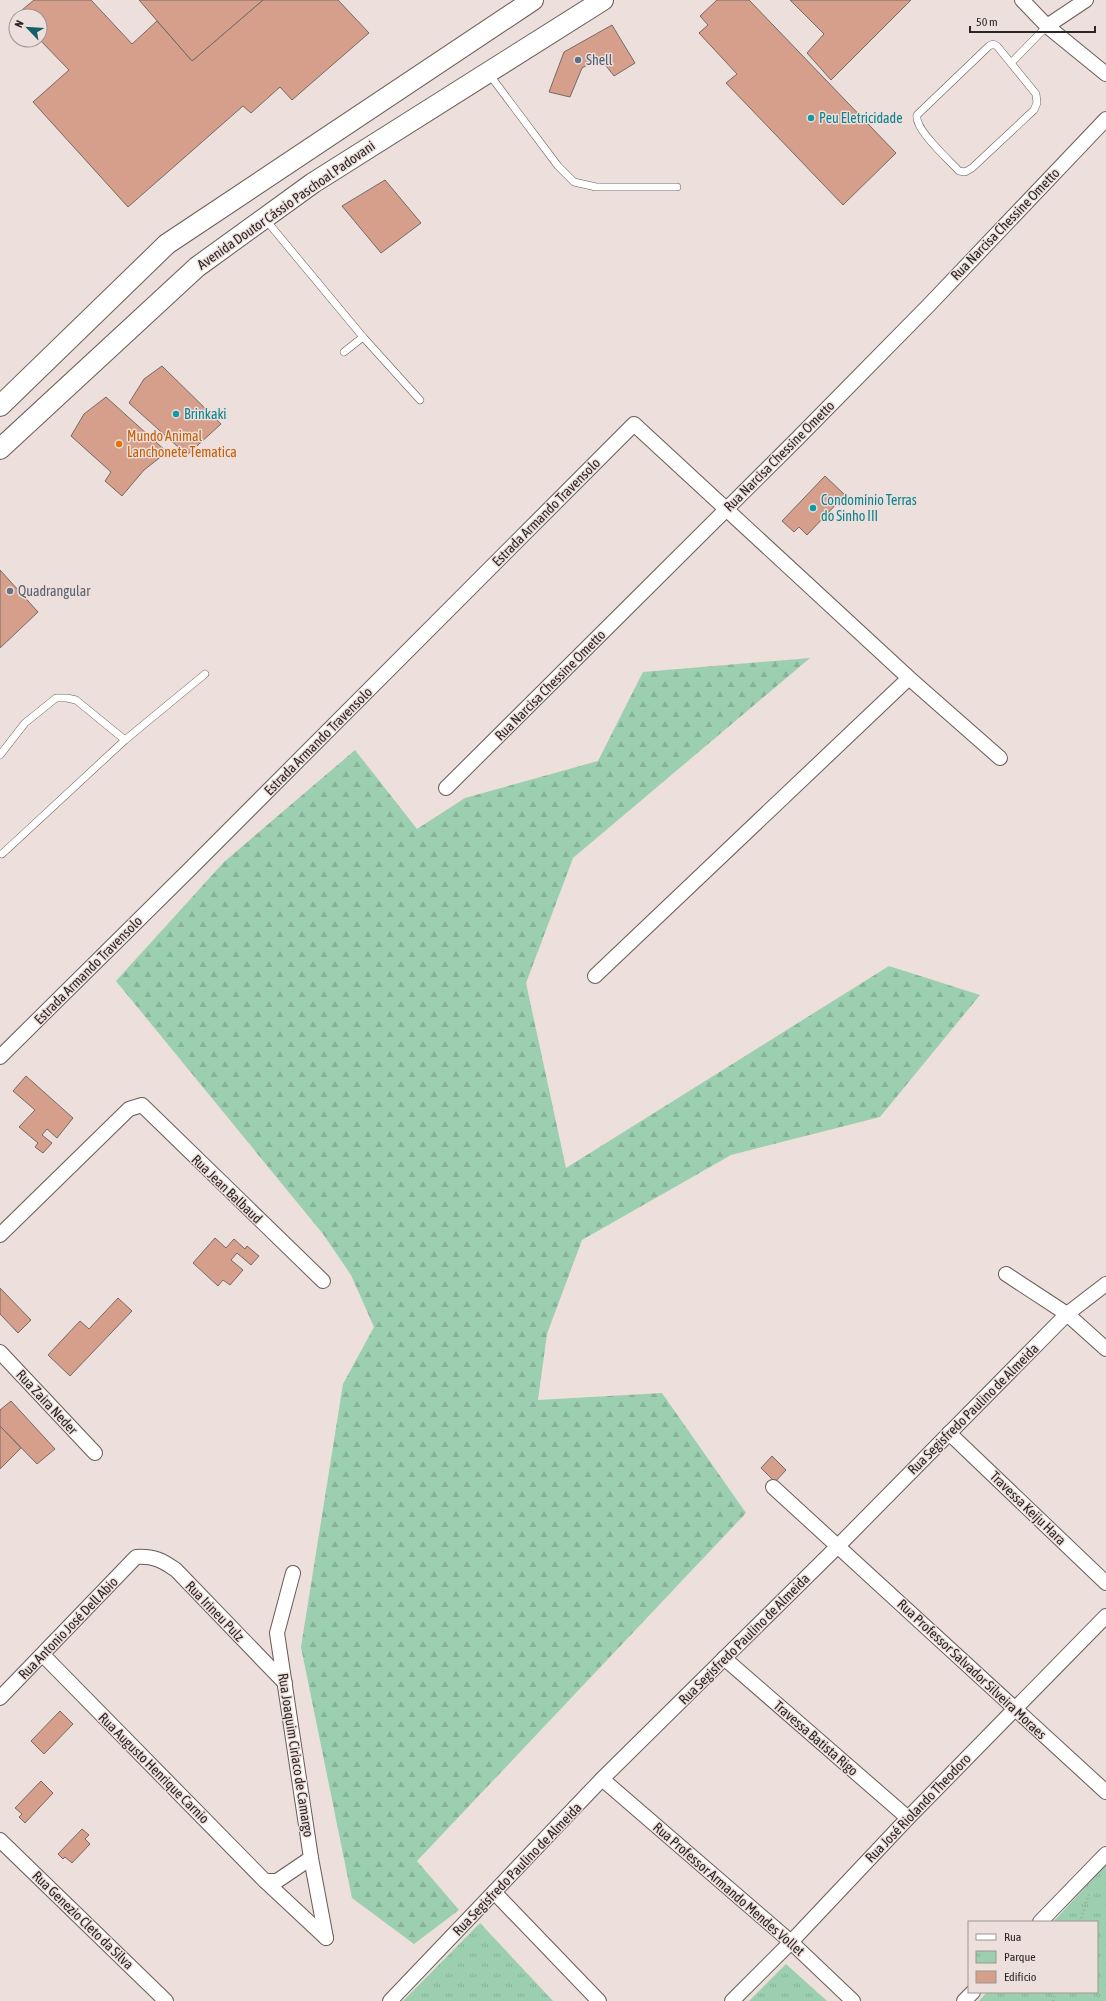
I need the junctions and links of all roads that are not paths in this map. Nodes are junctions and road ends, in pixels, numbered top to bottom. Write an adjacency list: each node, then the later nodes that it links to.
1 (533, 0): 9 (main road)
2 (1022, 0): 5 (street)
3 (1086, 0): 5 (street)
4 (596, 2): 7 (main road, Avenida Doutor Cássio Paschoal Padovani)
5 (1046, 26): 6 (lane); 8 (street)
6 (1011, 63): 6 (lane)
7 (488, 72): 11 (main road, Avenida Doutor Cássio Paschoal Padovani); 12 (lane)
8 (1106, 74)
9 (381, 101): 11 (main road); 17 (main road)
10 (1106, 119): 19 (street, Rua Narcisa Chessine Ometto)
11 (334, 170): 13 (main road, Avenida Doutor Cássio Paschoal Padovani)
12 (677, 187)
13 (264, 217): 14 (lane); 18 (main road, Avenida Doutor Cássio Paschoal Padovani)
14 (363, 337): 15 (lane); 16 (lane)
15 (344, 352)
16 (420, 400)
17 (0, 406)
18 (0, 449)
19 (726, 510): 21 (street); 25 (street, Rua Narcisa Chessine Ometto); 28 (street, Estrada Armando Travensolo)
20 (205, 674): 22 (lane)
21 (909, 678): 24 (street); 27 (street)
22 (125, 740): 23 (lane); 26 (lane)
23 (0, 755)
24 (1000, 758)
25 (446, 788)
26 (1, 852)
27 (595, 976)
28 (0, 1057)
29 (0, 1235): 31 (street, Rua Jean Balbaud)
30 (1006, 1274): 33 (street)
31 (323, 1281)
32 (1106, 1284): 33 (street, Rua Segisfredo Paulino de Almeida)
33 (1067, 1314): 34 (street); 36 (street, Rua Segisfredo Paulino de Almeida)
34 (1106, 1349)
35 (0, 1352): 37 (street, Rua Zaira Neder)
36 (949, 1433): 39 (street, Rua Segisfredo Paulino de Almeida); 42 (street, Travessa Keiju Hara)
37 (95, 1453)
38 (773, 1487): 39 (street, Rua Professor Salvador Silveira Moraes)
39 (838, 1546): 45 (street, Rua Segisfredo Paulino de Almeida); 48 (street, Rua Professor Salvador Silveira Moraes)
40 (136, 1557): 44 (street, Rua Antonio José Dell Abio); 46 (street, Rua Irineu Pulz)
41 (293, 1573): 46 (street, Rua Joaquim Ciriaco de Camargo)
42 (1106, 1583)
43 (1106, 1616): 48 (street, Rua José Riolando Theodoro)
44 (43, 1655): 47 (street, Rua Antonio José Dell Abio); 55 (street, Rua Augusto Henrique Carnio)
45 (724, 1658): 49 (street, Rua Segisfredo Paulino de Almeida); 51 (street, Travessa Batista Rigo)
46 (285, 1682): 54 (street, Rua Joaquim Ciriaco de Camargo)
47 (0, 1698)
48 (1015, 1709): 50 (street, Rua Professor Salvador Silveira Moraes); 51 (street, Rua José Riolando Theodoro)
49 (602, 1779): 56 (street, Rua Segisfredo Paulino de Almeida); 59 (street, Rua Professor Armando Mendes Vollet)
50 (1106, 1792)
51 (908, 1818): 59 (street, Rua José Riolando Theodoro)
52 (0, 1840): 61 (street, Rua Genezio Cleto da Silva)
53 (1106, 1854): 57 (street)
54 (311, 1858): 55 (street); 58 (street, Rua Joaquim Ciriaco de Camargo)
55 (265, 1881): 58 (street, Rua Augusto Henrique Carnio)
56 (494, 1892): 62 (street, Rua Segisfredo Paulino de Almeida); 63 (street)
57 (1041, 1921)
58 (326, 1938)
59 (791, 1942): 64 (street, Rua José Riolando Theodoro); 65 (street, Rua Professor Armando Mendes Vollet)
60 (972, 1993): 66 (street)
61 (166, 2001)
62 (390, 2001)
63 (599, 2001)
64 (732, 2001)
65 (853, 2001)
66 (964, 2001)

